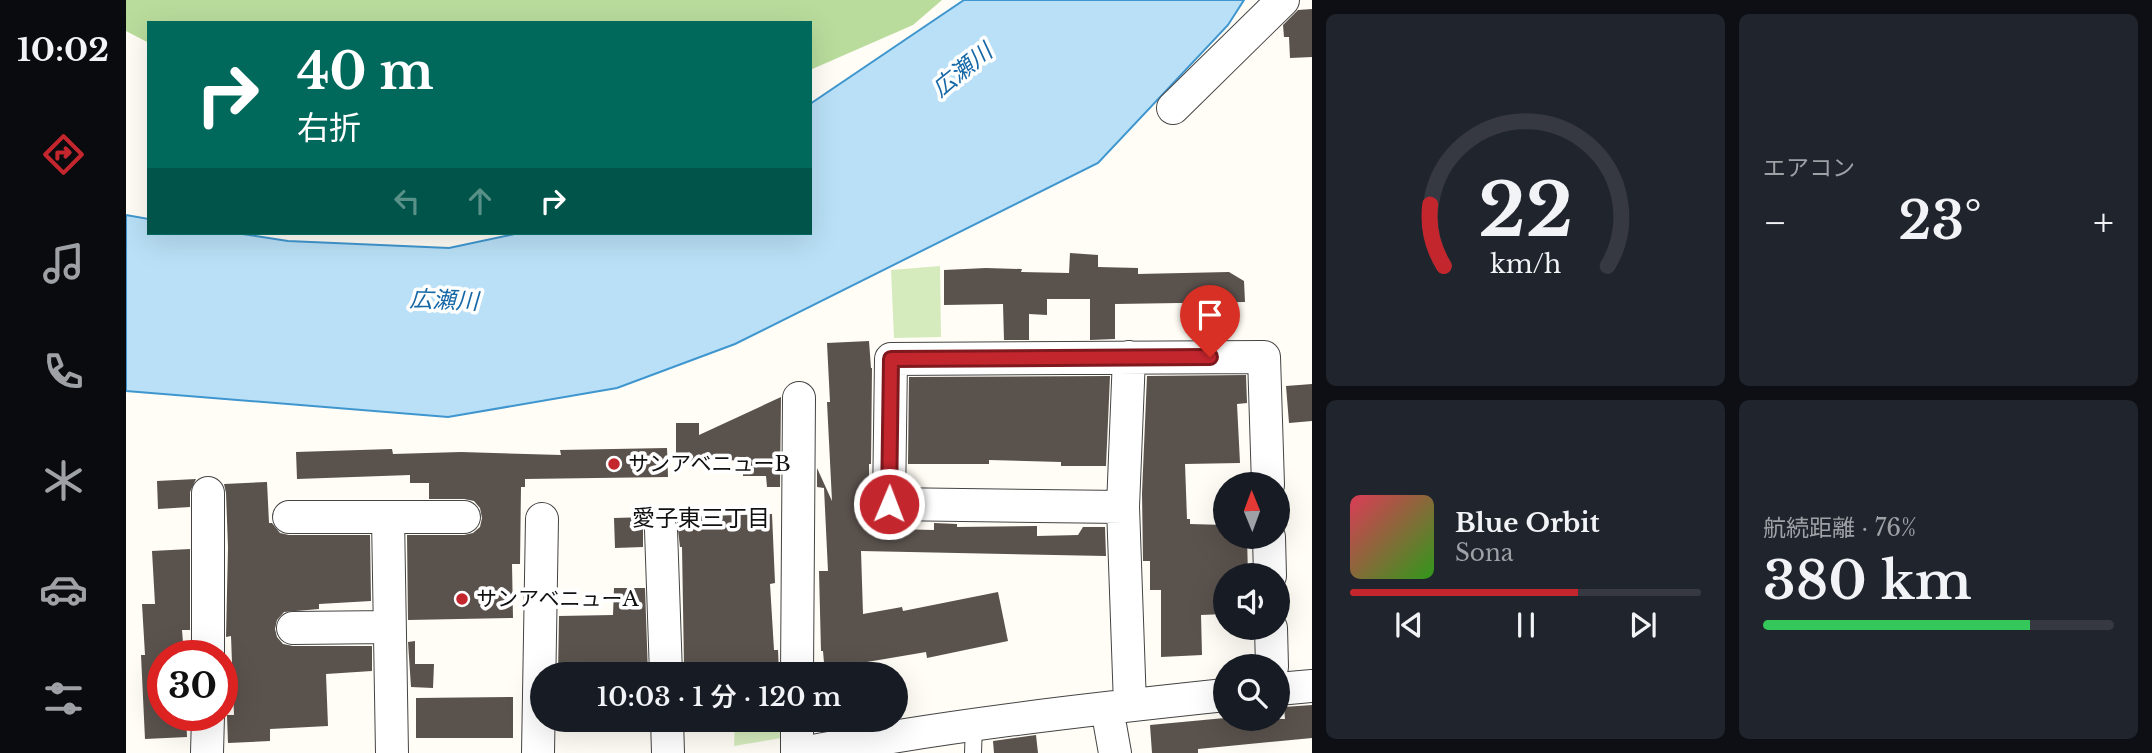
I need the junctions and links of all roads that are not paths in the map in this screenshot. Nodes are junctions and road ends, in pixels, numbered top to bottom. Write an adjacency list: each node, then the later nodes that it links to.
1 (1283, 0): 2 (street)
2 (1173, 108)
3 (1129, 357): 5 (street); 7 (street); 7 (street)
4 (799, 398): 17 (street)
5 (1268, 472)
6 (208, 493): 15 (street)
7 (1123, 507): 21 (street)
8 (289, 517): 9 (street)
9 (388, 517): 10 (street); 13 (street)
10 (464, 517)
11 (542, 519): 28 (street)
12 (661, 530): 16 (street)
13 (389, 627): 14 (street); 27 (street)
14 (293, 628)
15 (208, 640)
16 (666, 662)
17 (797, 662)
18 (1312, 686): 19 (street)
19 (1290, 688)
20 (1213, 696): 21 (street)
21 (1119, 706): 25 (street); 31 (street)
22 (208, 731): 26 (street)
23 (667, 732): 29 (street)
24 (798, 732): 30 (street)
25 (974, 739): 30 (street)
26 (207, 753)
27 (392, 753)
28 (538, 753)
29 (668, 753)
30 (799, 753)
31 (1115, 753)

